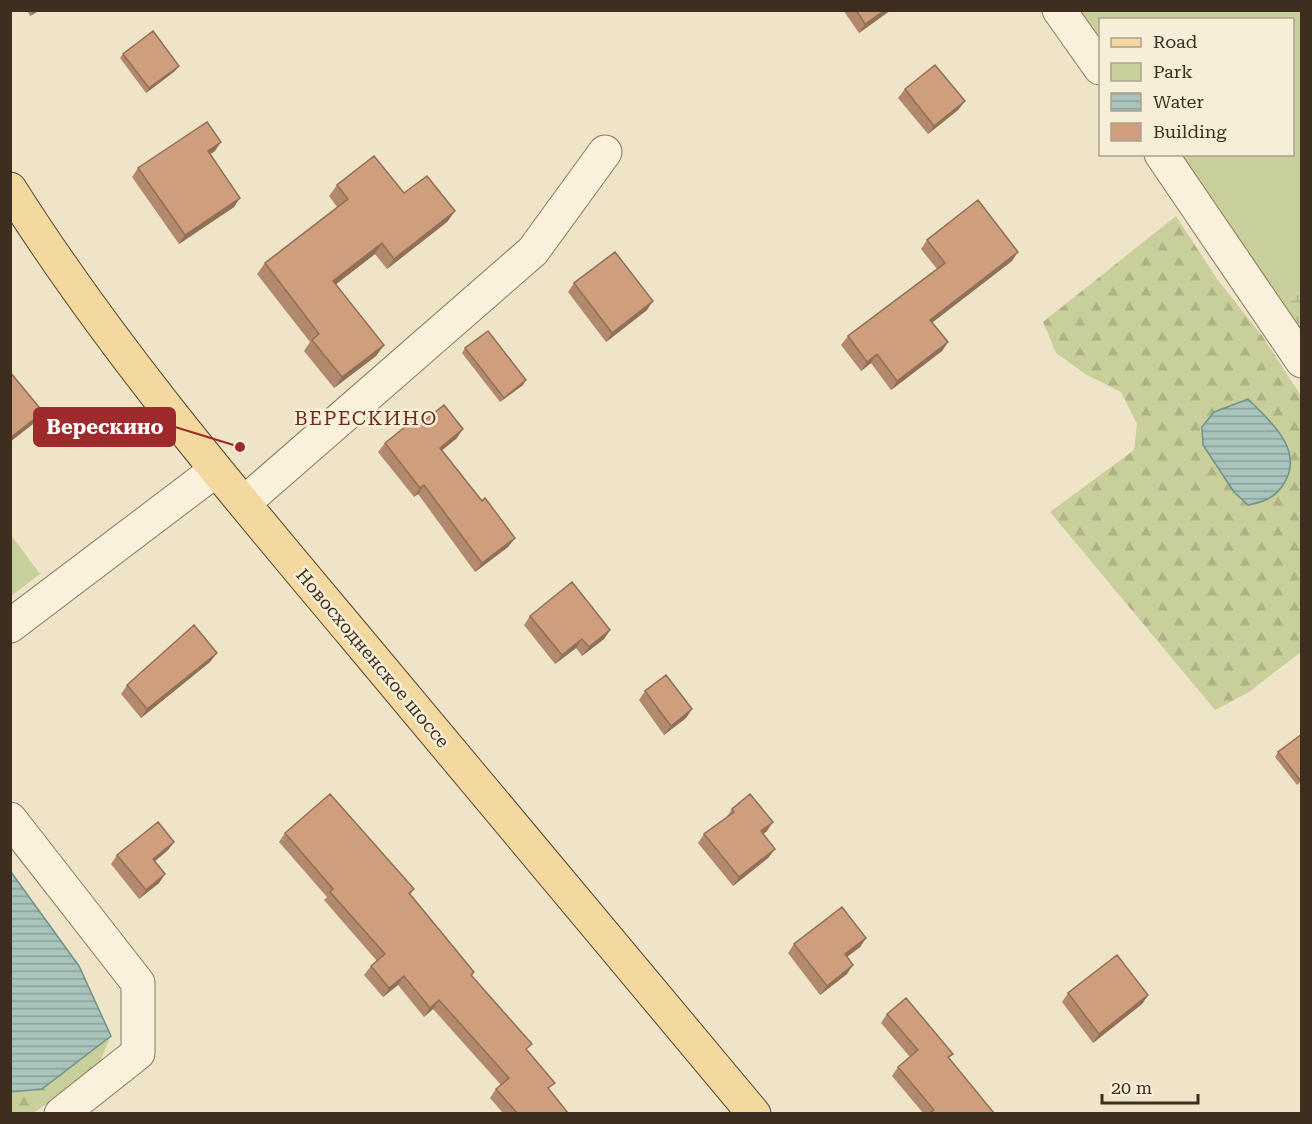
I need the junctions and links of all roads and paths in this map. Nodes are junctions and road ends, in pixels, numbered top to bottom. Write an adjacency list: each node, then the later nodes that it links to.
1 (1059, 10): 2 (lane)
2 (1099, 65)
3 (605, 152): 8 (lane)
4 (1162, 156): 6 (lane)
5 (10, 189): 7 (main road, Новосходненское шоссе)
6 (1302, 362)
7 (216, 470): 8 (main road, Новосходненское шоссе); 9 (lane)
8 (244, 503): 12 (main road, Новосходненское шоссе)
9 (10, 626)
10 (10, 819): 11 (lane)
11 (61, 1113)
12 (754, 1113)

